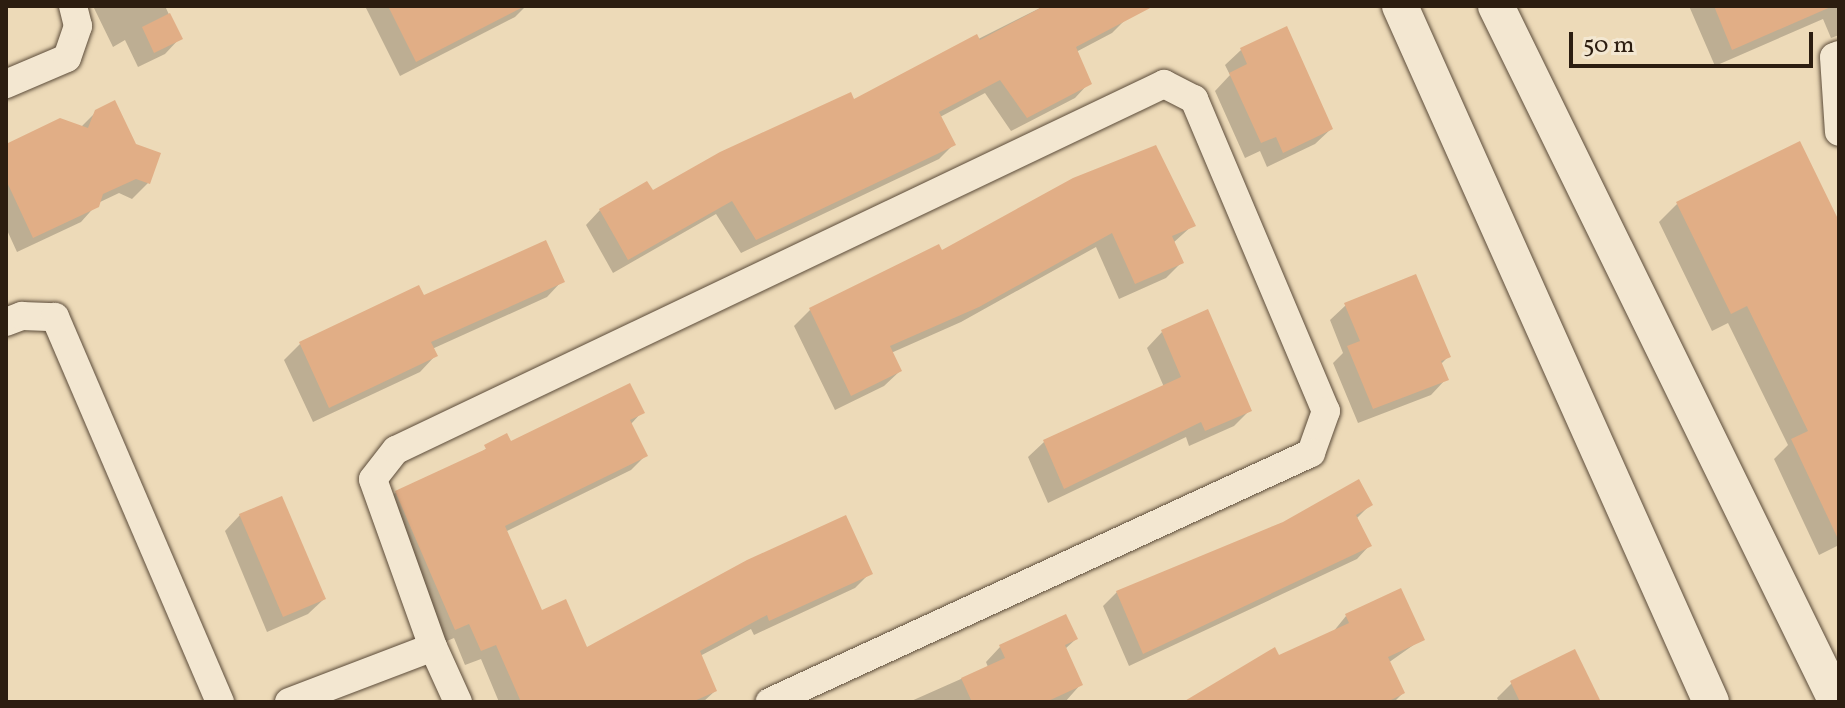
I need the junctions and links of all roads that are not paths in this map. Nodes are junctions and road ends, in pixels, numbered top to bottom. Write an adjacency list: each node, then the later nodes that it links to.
1 (73, 6): 5 (street)
2 (1400, 6): 13 (street)
3 (1496, 6): 14 (street)
4 (1839, 55): 6 (street)
5 (6, 84)
6 (1839, 132)
7 (6, 322): 9 (street)
8 (433, 647): 10 (street); 11 (street); 12 (street)
9 (220, 702)
10 (289, 702)
11 (458, 702)
12 (770, 702)
13 (1711, 702)
14 (1837, 702)

